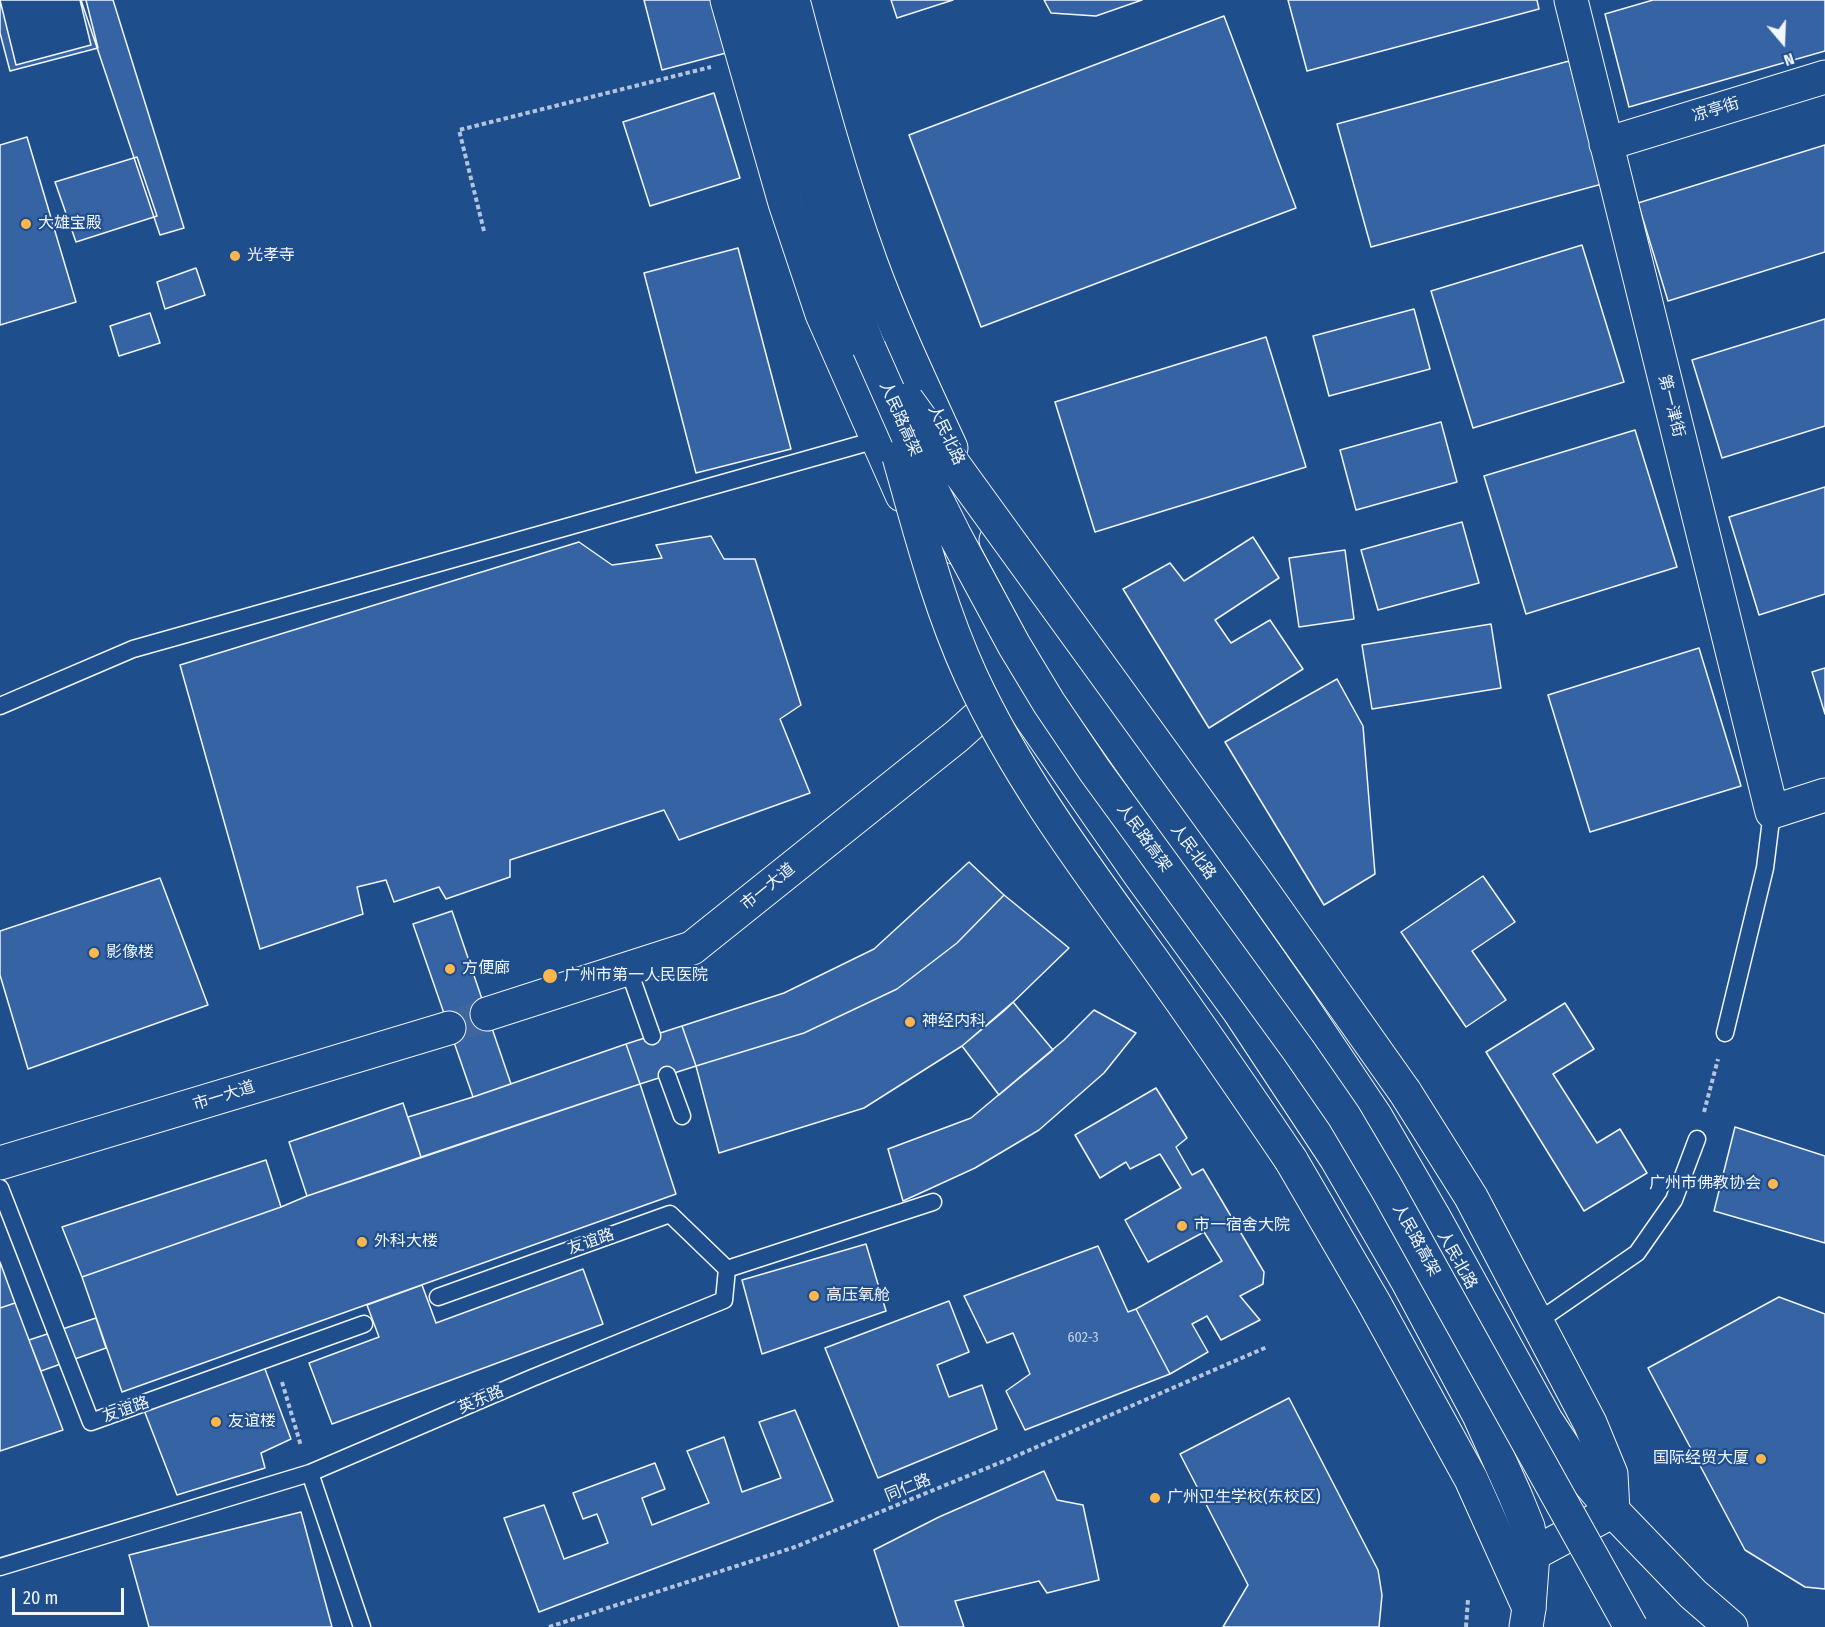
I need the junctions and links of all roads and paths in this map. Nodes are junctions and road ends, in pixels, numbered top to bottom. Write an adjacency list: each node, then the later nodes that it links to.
1 (727, 0): 5 (main road)
2 (760, 0): 9 (main road, 人民路高架)
3 (793, 0): 33 (main road, 人民北路)
4 (1571, 0): 7 (main road, 第一津街)
5 (744, 59): 8 (path); 10 (main road)
6 (1825, 77): 7 (main road, 凉亭街)
7 (1606, 144): 14 (main road, 第一津街)
8 (484, 231)
9 (869, 348): 28 (main road, bridge); 37 (main road, bridge); 41 (main road, 人民路高架, bridge)
10 (876, 440): 11 (main road); 12 (lane)
11 (1010, 688): 15 (main road, 市一大道); 34 (main road)
12 (0, 706)
13 (1825, 795): 14 (main road)
14 (1772, 812): 18 (lane)
15 (628, 968): 16 (main road, 市一大道); 19 (lane)
16 (487, 1014)
17 (449, 1028): 23 (main road, 市一大道)
18 (1725, 1033): 22 (path)
19 (652, 1036)
20 (667, 1075): 21 (lane)
21 (682, 1116)
22 (1697, 1139): 28 (lane)
23 (0, 1163)
24 (0, 1188): 31 (lane, 友谊路)
25 (933, 1202): 26 (lane)
26 (727, 1269): 27 (lane, 友谊路); 32 (lane, 英东路)
27 (438, 1297)
28 (1537, 1322): 33 (main road)
29 (364, 1324): 31 (lane, 友谊路)
30 (1267, 1347): 39 (path, 同仁路)
31 (274, 1356): 32 (path)
32 (310, 1473): 35 (lane, 英东路); 38 (lane)
33 (1613, 1511): 34 (main road); 42 (main road, 人民北路)
34 (1533, 1554): 37 (main road)
35 (0, 1567)
36 (1468, 1599): 40 (path)
37 (1528, 1618)
38 (362, 1627)
39 (549, 1627)
40 (1466, 1627)
41 (1630, 1627)
42 (1731, 1627)

